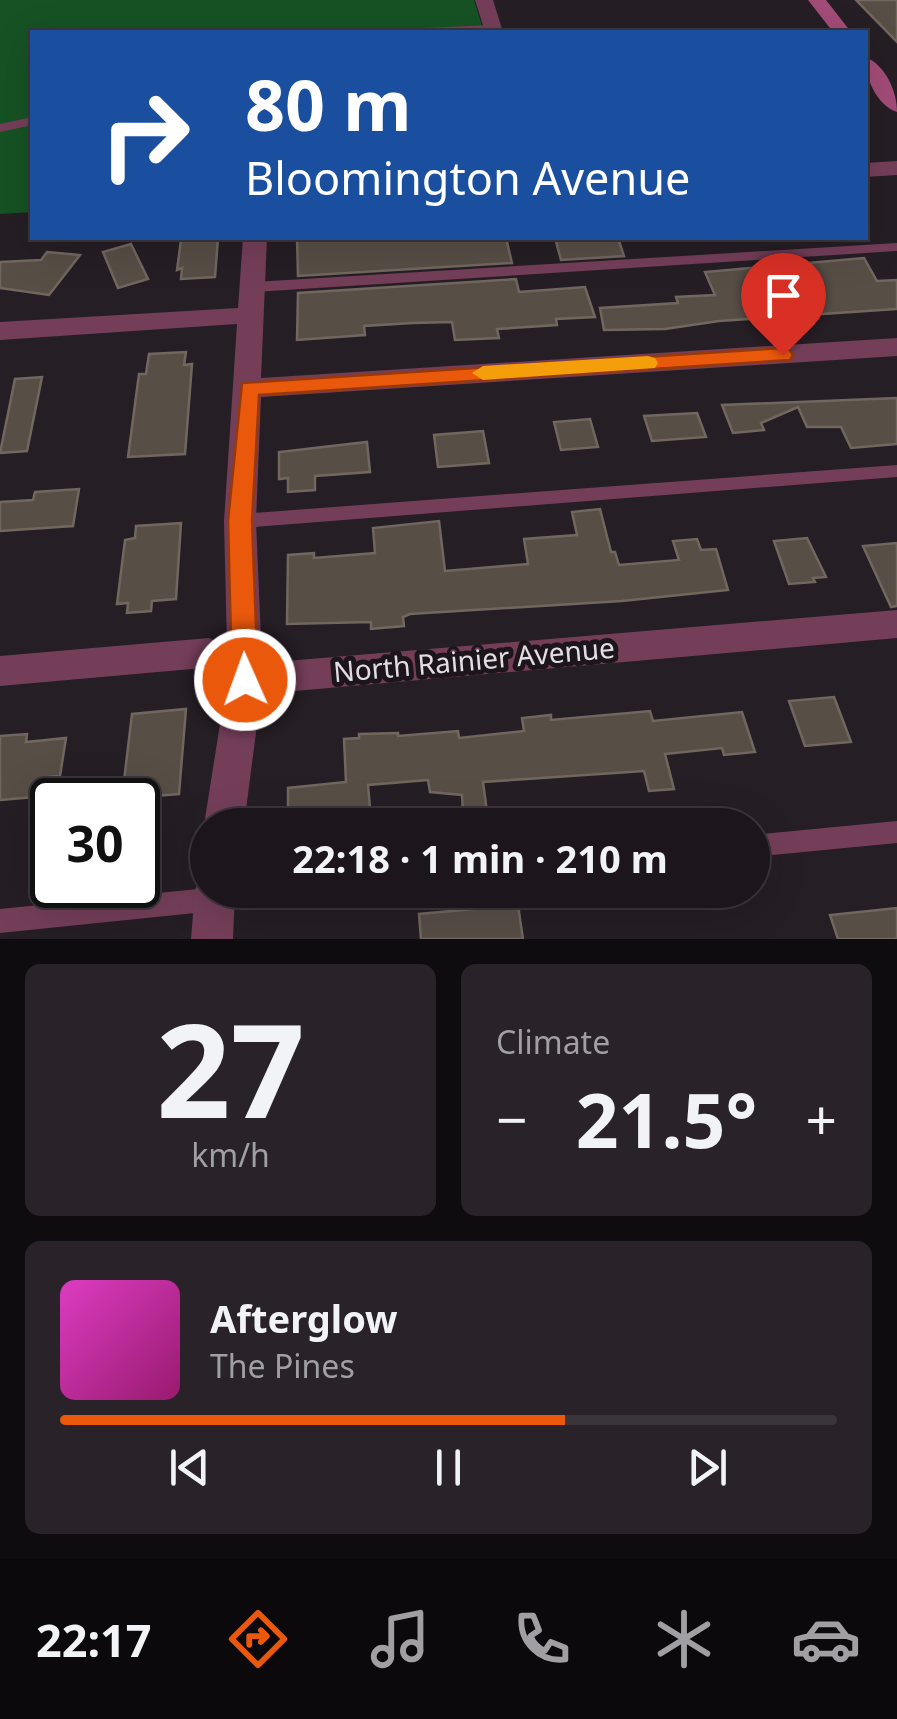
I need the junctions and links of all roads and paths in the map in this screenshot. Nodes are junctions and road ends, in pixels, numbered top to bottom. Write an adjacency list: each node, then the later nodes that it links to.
1 (484, 0): 3 (street)
2 (818, 0): 4 (main road)
3 (493, 30)
4 (840, 30)
5 (868, 67): 6 (main road)
6 (897, 106)
7 (30, 121): 8 (lane)
8 (0, 128)
9 (897, 168): 10 (street)
10 (868, 170)
11 (255, 240): 13 (street)
12 (897, 247): 13 (lane)
13 (252, 300): 14 (street); 16 (street)
14 (0, 331)
15 (897, 348): 16 (street)
16 (249, 388): 18 (street)
17 (897, 471): 18 (lane)
18 (240, 521): 21 (street)
19 (897, 624): 21 (street, North Rainier Avenue)
20 (0, 672): 21 (street)
21 (245, 680): 22 (street)
22 (226, 808)
23 (897, 832): 24 (lane)
24 (770, 844)
25 (214, 909): 26 (lane)
26 (0, 922)

